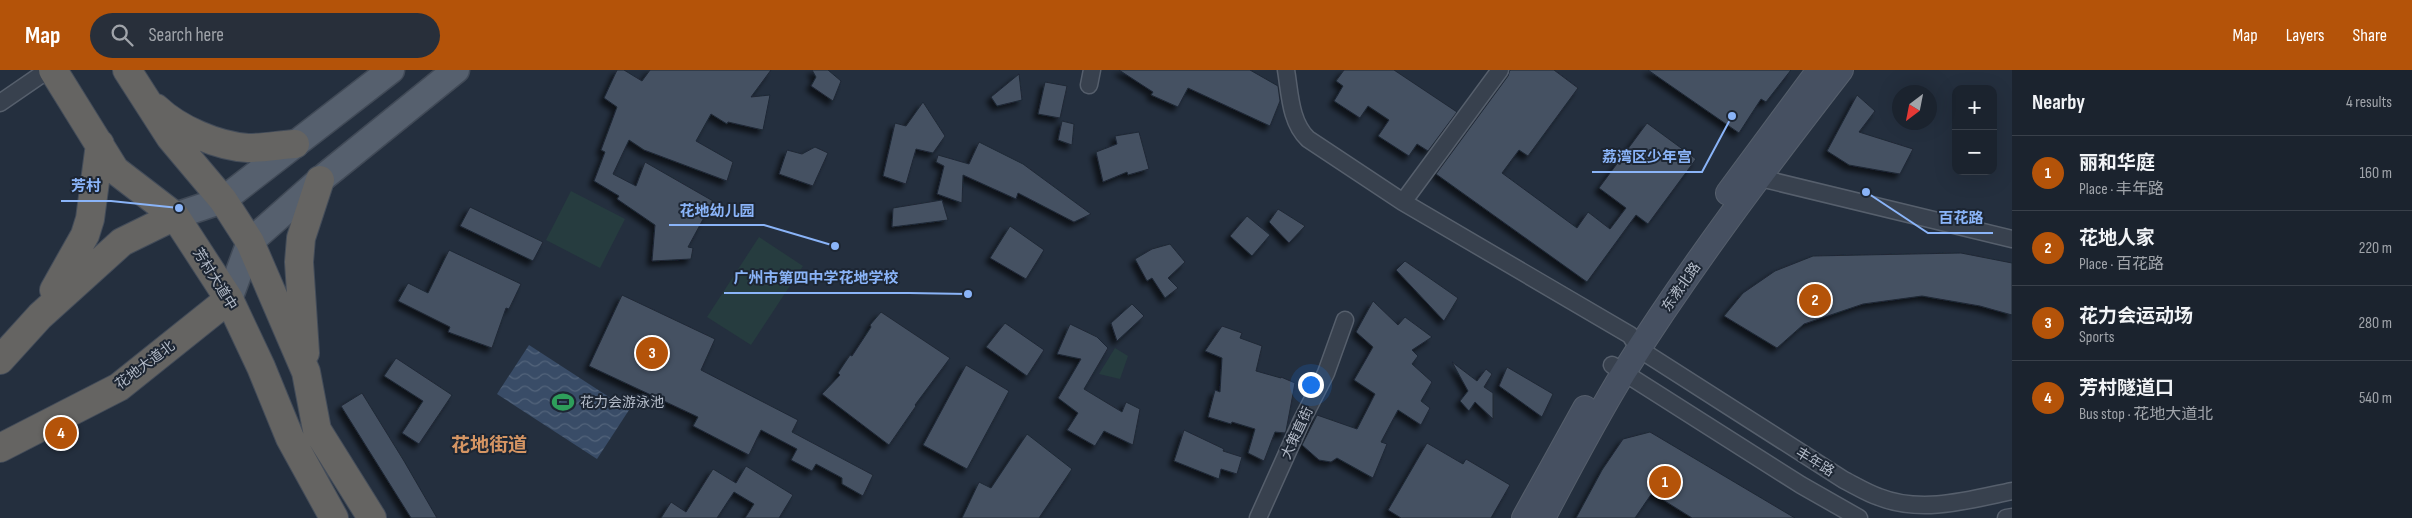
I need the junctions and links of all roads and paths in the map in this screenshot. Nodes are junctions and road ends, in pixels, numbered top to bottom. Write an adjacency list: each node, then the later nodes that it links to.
1 (48, 70): 10 (street)
2 (53, 70): 11 (highway, 芳村大道中)
3 (391, 70): 12 (main road)
4 (456, 70): 14 (main road)
5 (1286, 70): 16 (street, 丰年路)
6 (1500, 70): 16 (street)
7 (1819, 70): 13 (main road, 东漖北路)
8 (1841, 70): 13 (main road, 东漖北路)
9 (133, 79): 12 (highway); 15 (highway)
10 (0, 103)
11 (100, 144): 17 (highway, 芳村大道中); 21 (highway)
12 (295, 144): 15 (main road)
13 (1752, 173): 18 (street); 23 (main road, 东漖北路)
14 (320, 180): 19 (main road); 26 (highway)
15 (223, 200): 17 (main road); 19 (highway)
16 (1403, 202): 23 (street, 丰年路)
17 (175, 216): 20 (highway, 芳村大道中); 21 (highway)
18 (2012, 239)
19 (250, 242): 20 (main road); 26 (highway)
20 (229, 299): 27 (highway, 花地大道北); 30 (highway, 芳村大道中)
21 (40, 316): 24 (highway)
22 (1344, 320): 32 (street, 大策直街)
23 (1635, 342): 25 (main road, 东漖北路); 28 (street, 丰年路)
24 (0, 360)
25 (1618, 369): 33 (main road, 东漖北路); 34 (main road, 东漖北路); 35 (street, 丰年路)
26 (306, 372): 31 (highway)
27 (0, 448)
28 (2012, 491)
29 (2012, 517): 36 (street)
30 (334, 518)
31 (372, 518)
32 (1258, 518)
33 (1524, 518)
34 (1543, 518)
35 (1859, 518)
36 (2006, 518)

